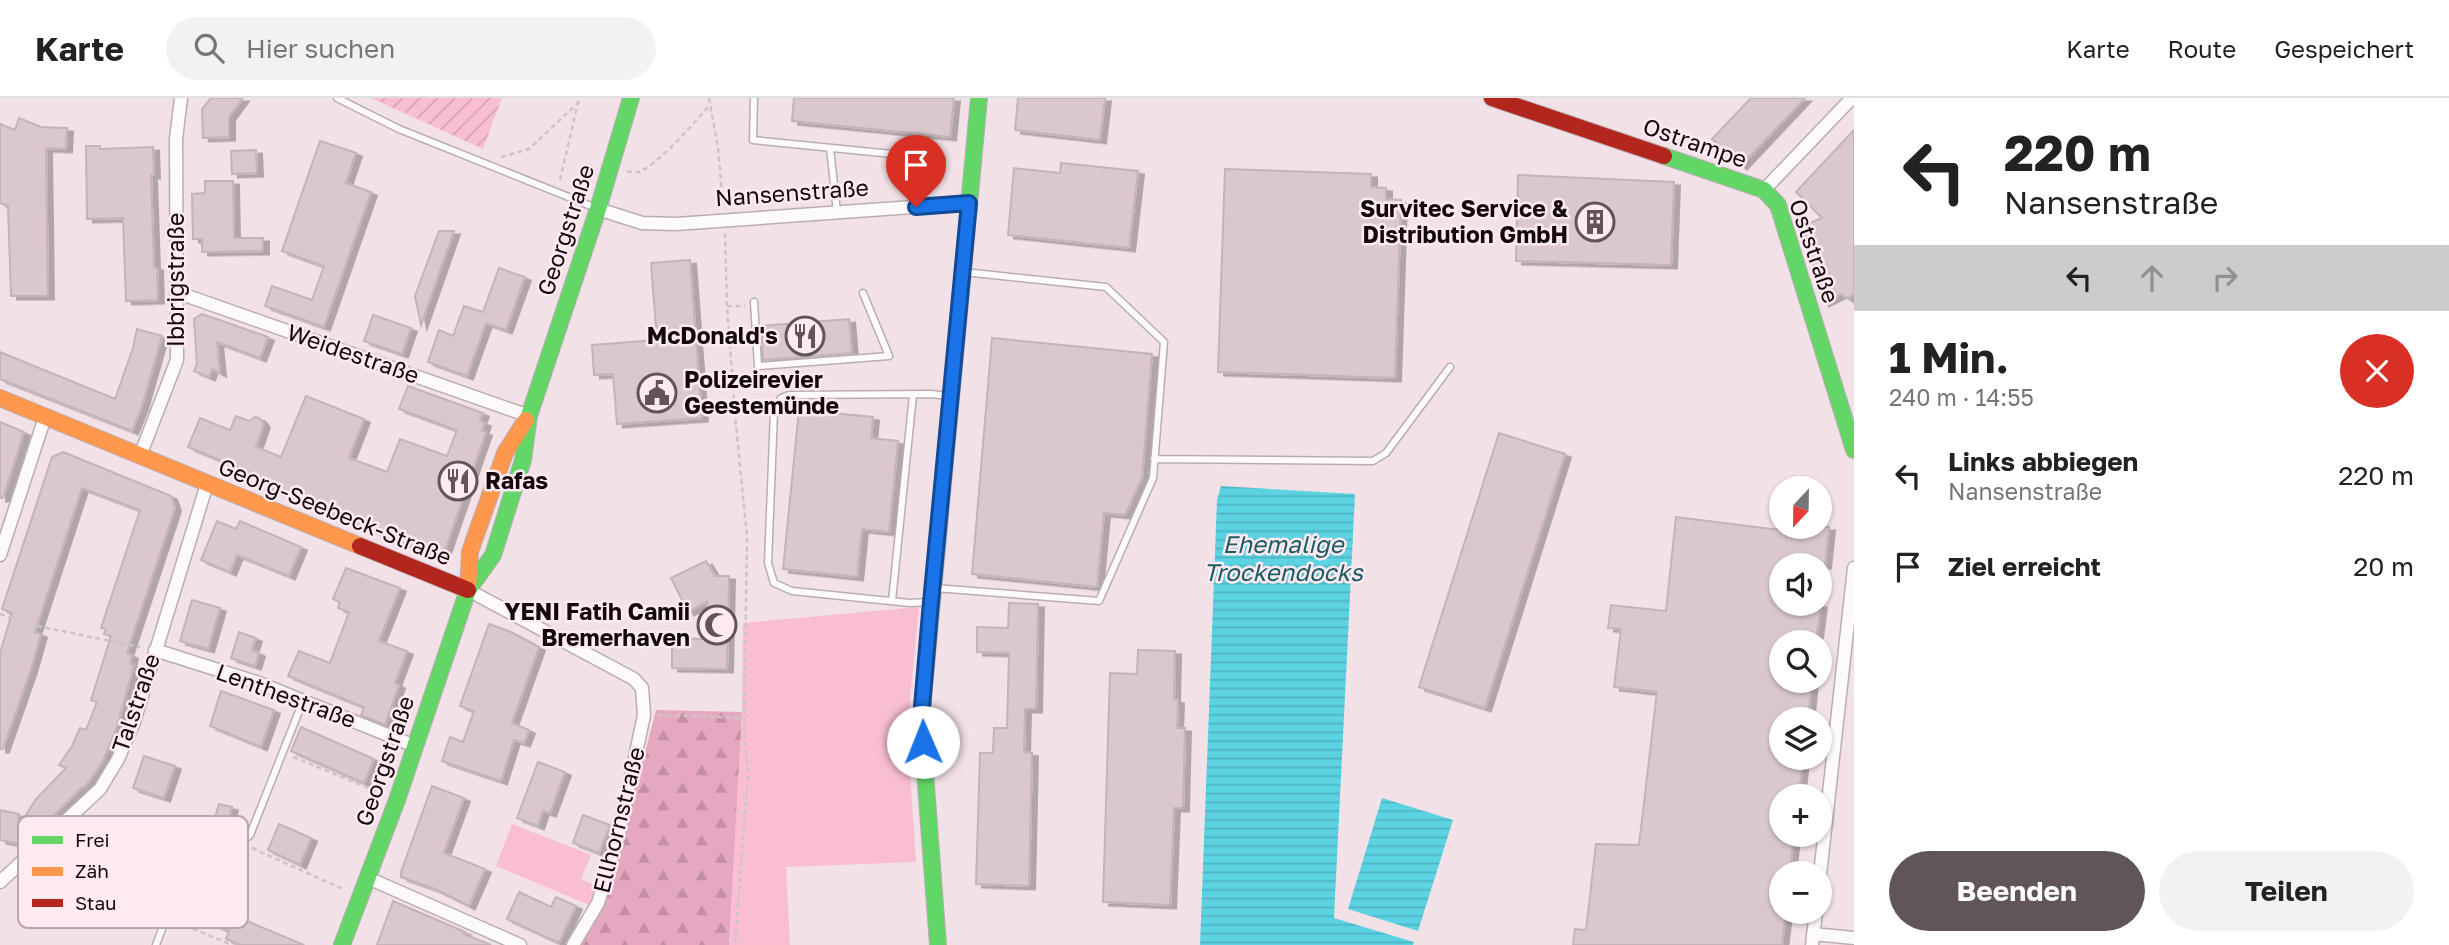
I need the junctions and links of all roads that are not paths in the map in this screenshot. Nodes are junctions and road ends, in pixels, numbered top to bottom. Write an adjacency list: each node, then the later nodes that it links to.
1 (181, 98): 15 (street, Ibbrigstraße)
2 (337, 98): 12 (lane)
3 (631, 98): 12 (street, Georgstraße)
4 (754, 98): 8 (lane)
5 (979, 98): 11 (street)
6 (1492, 98): 10 (street, Ostrampe)
7 (1852, 98): 10 (street, Oststraße)
8 (830, 148): 9 (lane); 13 (lane)
9 (942, 159)
10 (1764, 190): 24 (street, Oststraße)
11 (969, 203): 13 (street, Nansenstraße); 14 (street)
12 (598, 209): 13 (street, Nansenstraße); 22 (street, Georgstraße)
13 (837, 212)
14 (962, 272): 20 (street); 26 (lane)
15 (176, 292): 22 (street, Weidestraße); 25 (street, Ibbrigstraße)
16 (863, 293): 17 (lane)
17 (754, 304)
18 (1450, 367): 26 (lane)
19 (913, 394): 20 (lane); 32 (lane); 32 (lane)
20 (951, 396): 31 (street)
21 (0, 398): 23 (street, Georg-Seebeck-Straße)
22 (529, 416): 30 (street, Georgstraße); 30 (street, Georgstraße)
23 (45, 417): 25 (street, Georg-Seebeck-Straße); 28 (street)
24 (1854, 450)
25 (140, 456): 27 (street, Georg-Seebeck-Straße)
26 (1154, 459): 31 (lane)
27 (207, 484): 30 (street, Georg-Seebeck-Straße); 33 (street, Talstraße)
28 (0, 555)
29 (1854, 568): 39 (street)
30 (468, 590): 34 (street, Georg-Seebeck-Straße); 36 (street, Georgstraße)
31 (932, 595): 32 (lane); 50 (street)
32 (892, 601)
33 (155, 650): 35 (street, Lenthestraße); 37 (street, Talstraße)
34 (642, 688): 49 (street, Ellhornstraße)
35 (304, 700): 36 (street, Lenthestraße); 38 (lane)
36 (415, 746): 41 (street, Georgstraße)
37 (71, 816)
38 (248, 837)
39 (1822, 861)
40 (18, 866): 42 (street, Talstraße)
41 (368, 878): 47 (street, Georgstraße); 48 (street)
42 (0, 883)
43 (163, 928): 46 (lane)
44 (1854, 938): 45 (street)
45 (1813, 939)
46 (156, 945)
47 (342, 945)
48 (520, 945)
49 (573, 945)
50 (938, 945)

